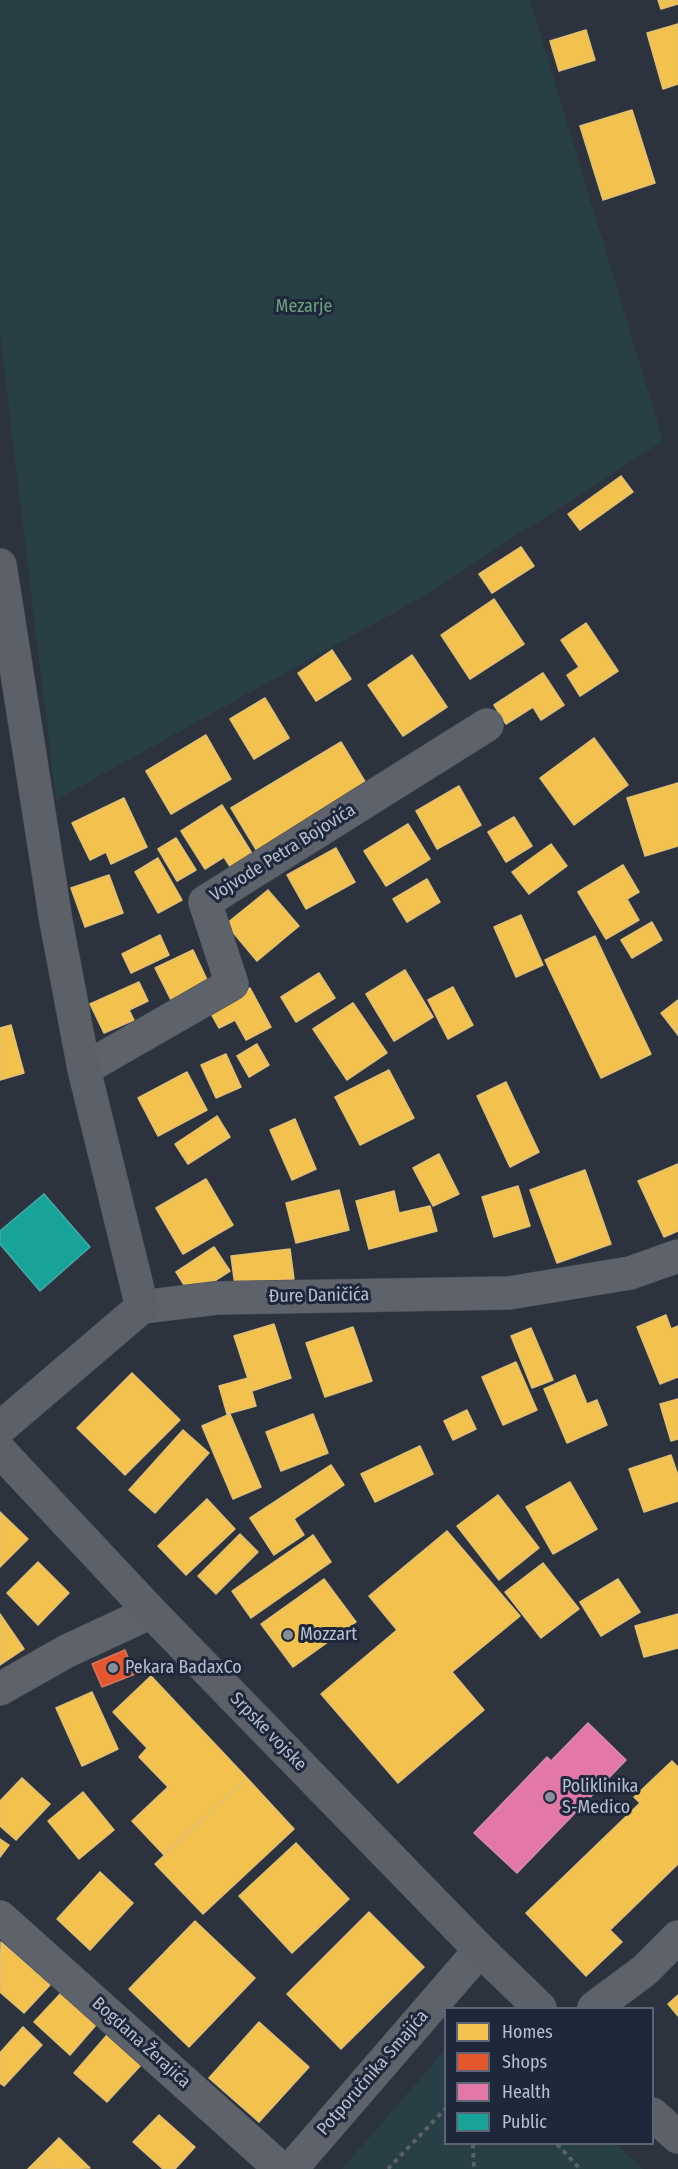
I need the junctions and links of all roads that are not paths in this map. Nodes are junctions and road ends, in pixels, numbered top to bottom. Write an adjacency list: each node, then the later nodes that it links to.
1 (0, 565): 3 (street)
2 (487, 725): 3 (street, Vojvode Petra Bojovića)
3 (84, 1069): 5 (street)
4 (678, 1256): 5 (street, Đure Daničića)
5 (142, 1307): 6 (street)
6 (0, 1428)
7 (0, 1451): 8 (street, Srpske vojske)
8 (151, 1612): 9 (street); 12 (street, Srpske vojske)
9 (0, 1689)
10 (0, 1917): 17 (street, Bogdana Žerajića)
11 (678, 1937): 14 (street)
12 (480, 1950): 13 (street, Srpske vojske); 18 (street, Potporučnika Smajića)
13 (539, 2007)
14 (595, 2007)
15 (654, 2116): 16 (street)
16 (678, 2137)
17 (281, 2169)
18 (291, 2169)

